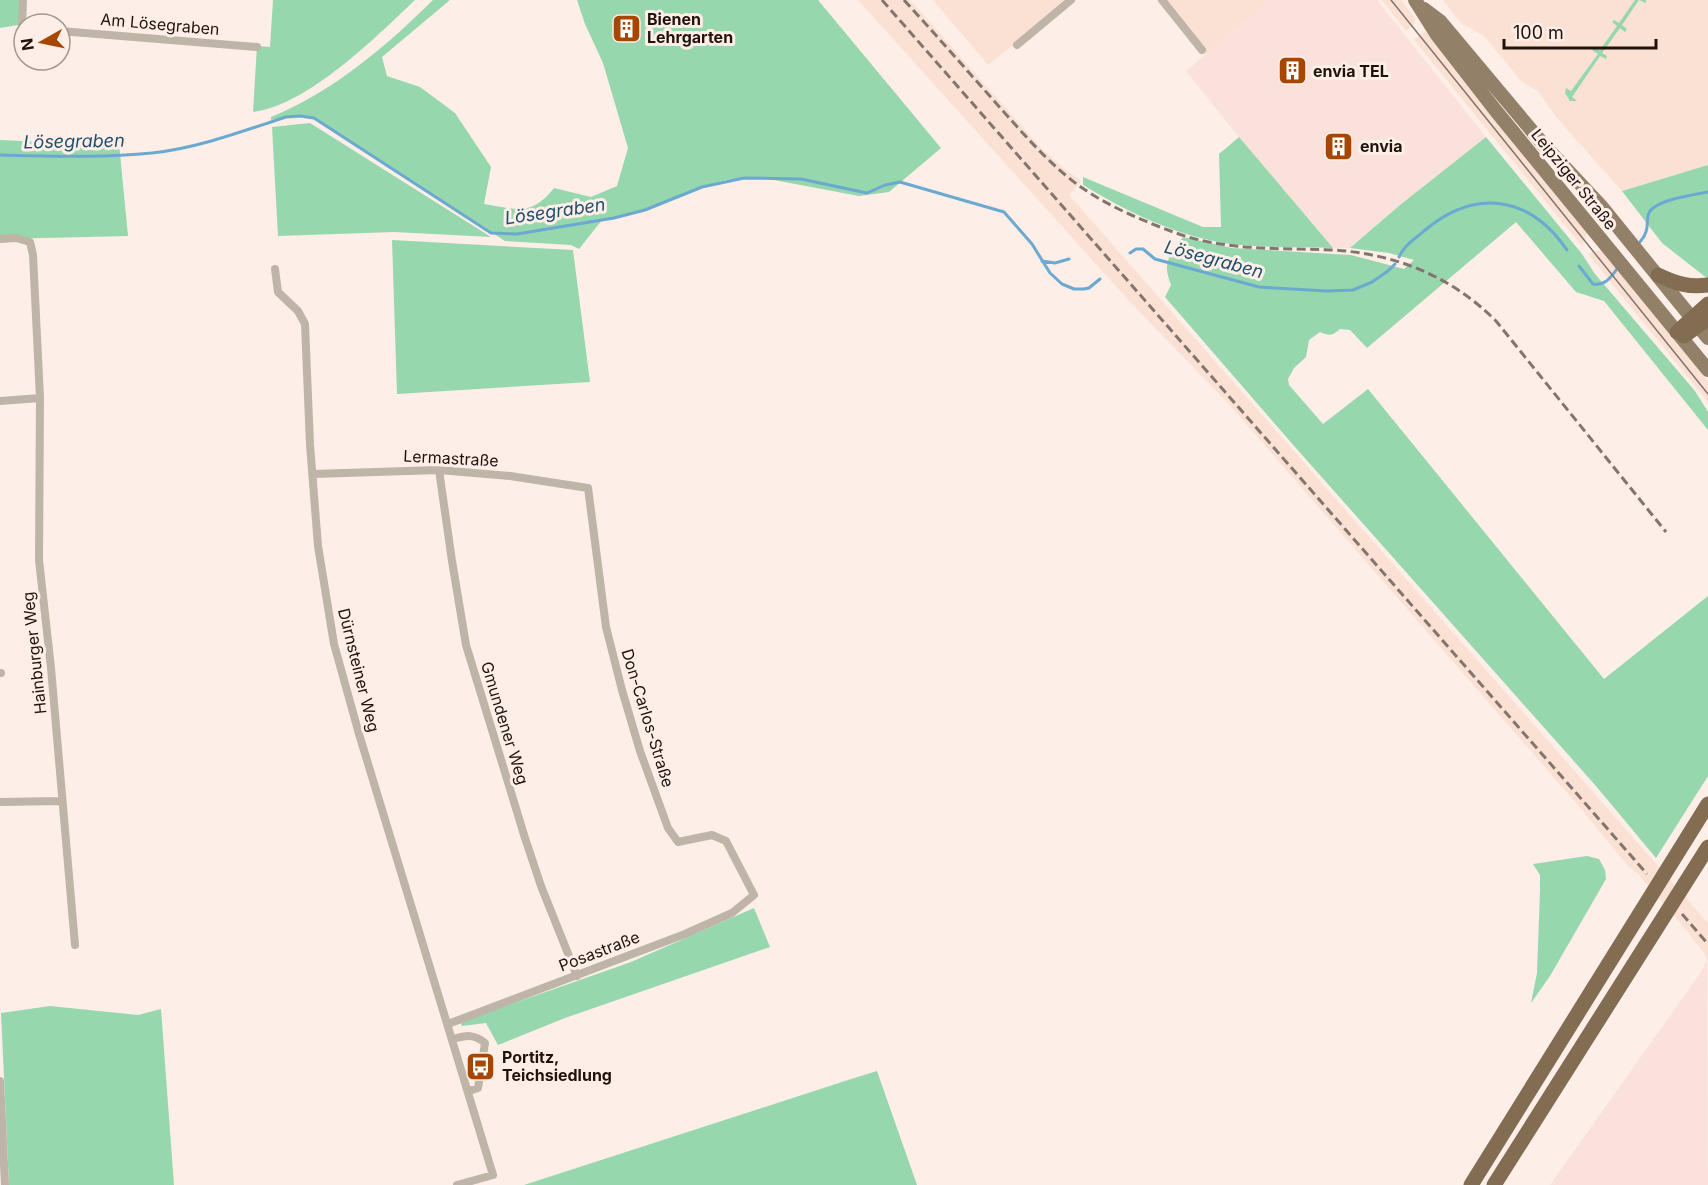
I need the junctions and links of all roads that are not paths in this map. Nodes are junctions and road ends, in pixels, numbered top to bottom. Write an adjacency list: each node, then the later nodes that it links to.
1 (1071, 0): 5 (street)
2 (1162, 0): 7 (street)
3 (1417, 3): 10 (main road, Leipziger Straße); 14 (main road, Leipziger Straße)
4 (72, 32): 6 (street, Am Lösegraben)
5 (1017, 45)
6 (257, 47)
7 (1202, 50)
8 (0, 239): 16 (street)
9 (275, 269): 19 (street, Dürnsteiner Weg)
10 (1658, 275): 11 (highway); 13 (main road, Leipziger Straße)
11 (1708, 285)
12 (1708, 304): 13 (highway)
13 (1702, 325): 14 (highway)
14 (1679, 334): 15 (main road, Leipziger Straße)
15 (1708, 370)
16 (40, 398): 17 (street); 21 (street, Hainburger Weg)
17 (0, 401)
18 (439, 470): 19 (street, Lermastraße); 20 (street, Lermastraße); 27 (street, Gmundener Weg)
19 (313, 474): 28 (street, Dürnsteiner Weg)
20 (588, 488): 25 (street, Don-Carlos-Straße)
21 (61, 801): 22 (street); 26 (street, Hainburger Weg)
22 (0, 802)
23 (1708, 804): 35 (highway)
24 (1708, 848): 36 (highway)
25 (754, 895): 27 (street, Posastraße)
26 (75, 945)
27 (577, 976): 28 (street, Posastraße)
28 (448, 1024): 29 (street, Dürnsteiner Weg)
29 (453, 1039): 32 (street, Dürnsteiner Weg); 32 (street)
30 (0, 1081): 31 (street)
31 (0, 1091): 33 (street)
32 (469, 1091): 34 (street, Dürnsteiner Weg)
33 (5, 1185)
34 (457, 1185)
35 (1471, 1185)
36 (1494, 1185)

